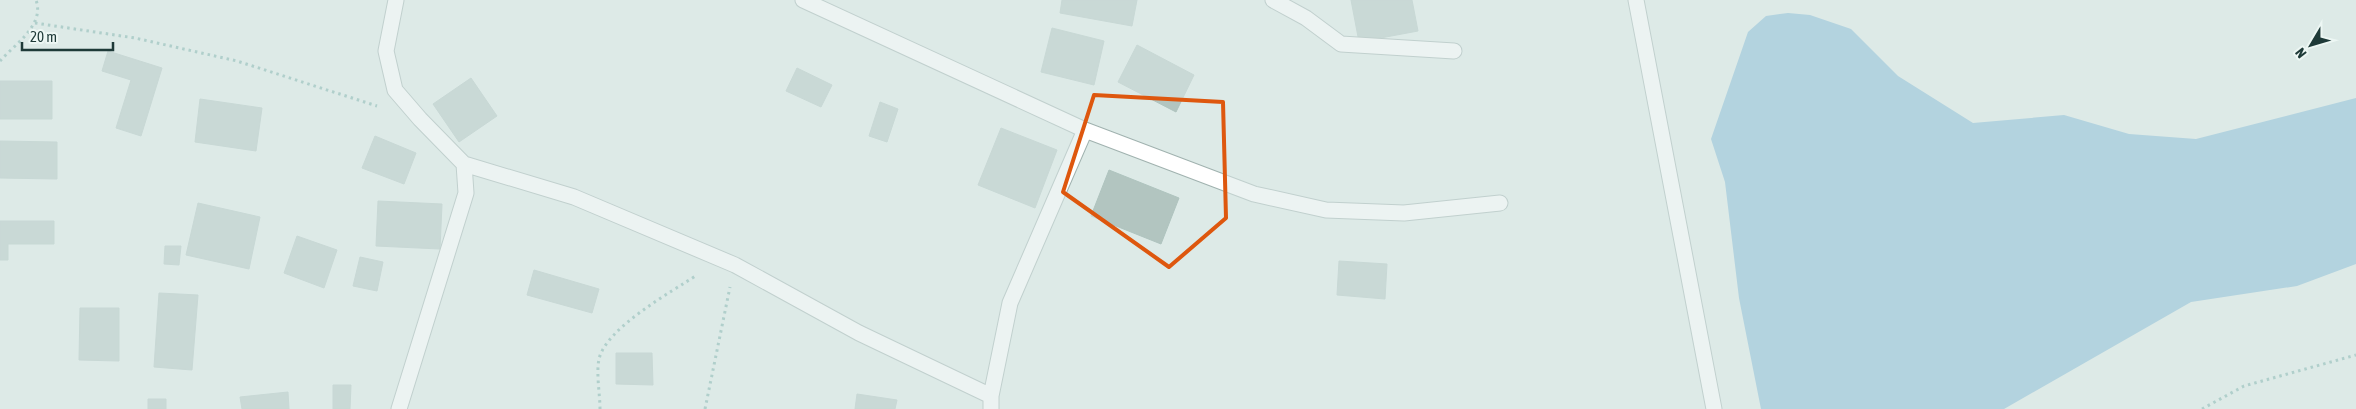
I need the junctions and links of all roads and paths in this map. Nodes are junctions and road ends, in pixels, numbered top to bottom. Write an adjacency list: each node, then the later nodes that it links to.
1 (36, 0): 6 (path)
2 (396, 0): 11 (street)
3 (803, 0): 10 (street)
4 (1273, 0): 7 (street)
5 (1636, 0): 20 (street)
6 (36, 23): 8 (path); 9 (path)
7 (1454, 51)
8 (0, 61)
9 (379, 106)
10 (1086, 130): 12 (street); 16 (street)
11 (464, 164): 13 (street); 17 (street)
12 (1500, 203)
13 (719, 259): 14 (street); 18 (path)
14 (735, 265): 16 (street); 19 (path)
15 (2356, 354): 21 (path)
16 (991, 403)
17 (399, 409)
18 (600, 409)
19 (705, 409)
20 (1714, 409)
21 (2202, 409)

